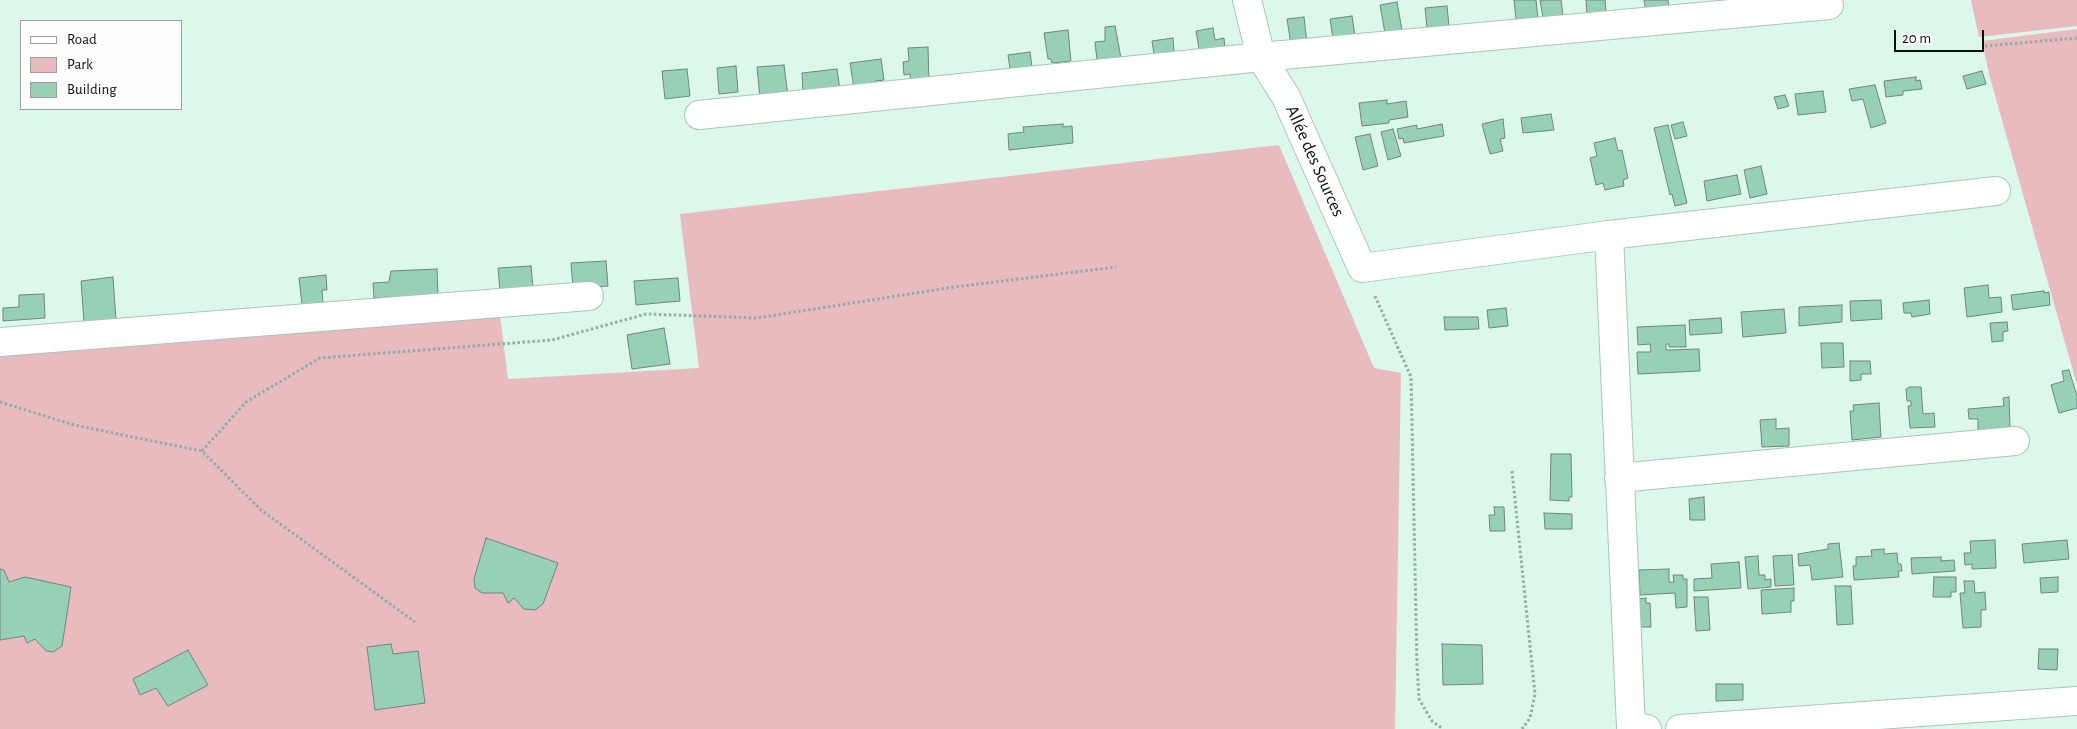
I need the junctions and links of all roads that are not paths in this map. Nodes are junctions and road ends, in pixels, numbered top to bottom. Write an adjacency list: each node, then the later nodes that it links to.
1 (1247, 0): 3 (lane, Allée des Sources)
2 (1829, 5): 3 (lane)
3 (1262, 57): 4 (lane); 6 (lane, Allée des Sources)
4 (699, 115)
5 (1996, 191): 6 (lane)
6 (1610, 235): 10 (lane)
7 (589, 296): 8 (lane)
8 (0, 342)
9 (2015, 442): 10 (lane)
10 (1619, 478): 12 (lane)
11 (2077, 701): 13 (lane)
12 (1647, 729)
13 (1680, 729)

